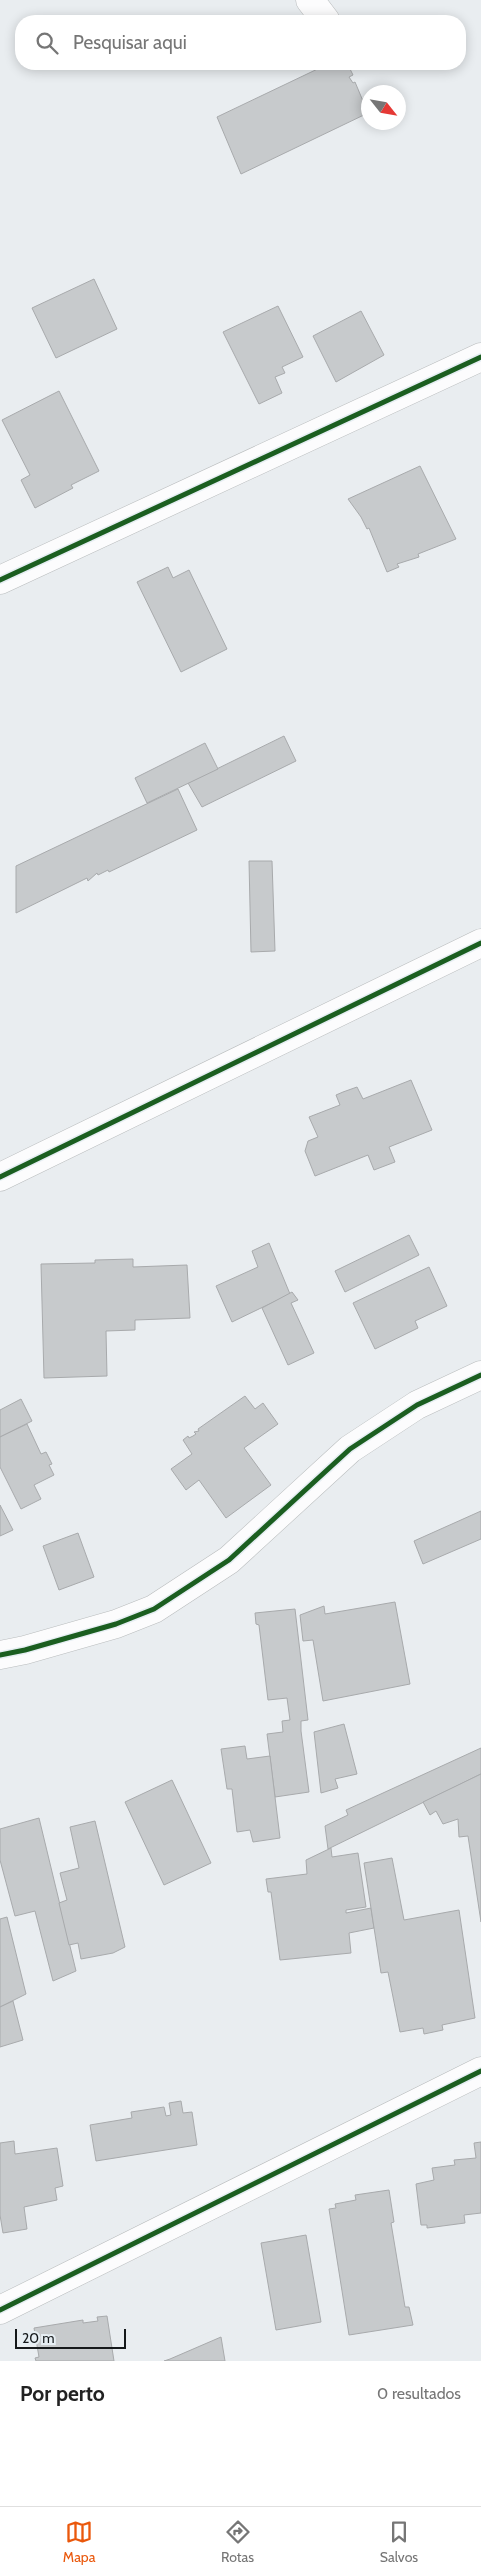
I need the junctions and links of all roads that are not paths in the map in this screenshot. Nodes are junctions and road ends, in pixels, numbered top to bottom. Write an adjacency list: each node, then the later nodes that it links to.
1 (310, 0): 2 (street)
2 (321, 15)
3 (481, 357): 4 (street)
4 (0, 580)
5 (481, 943): 6 (street)
6 (0, 1177)
7 (481, 1375): 8 (street)
8 (0, 1655)
9 (481, 2071): 10 (street)
10 (0, 2310)

